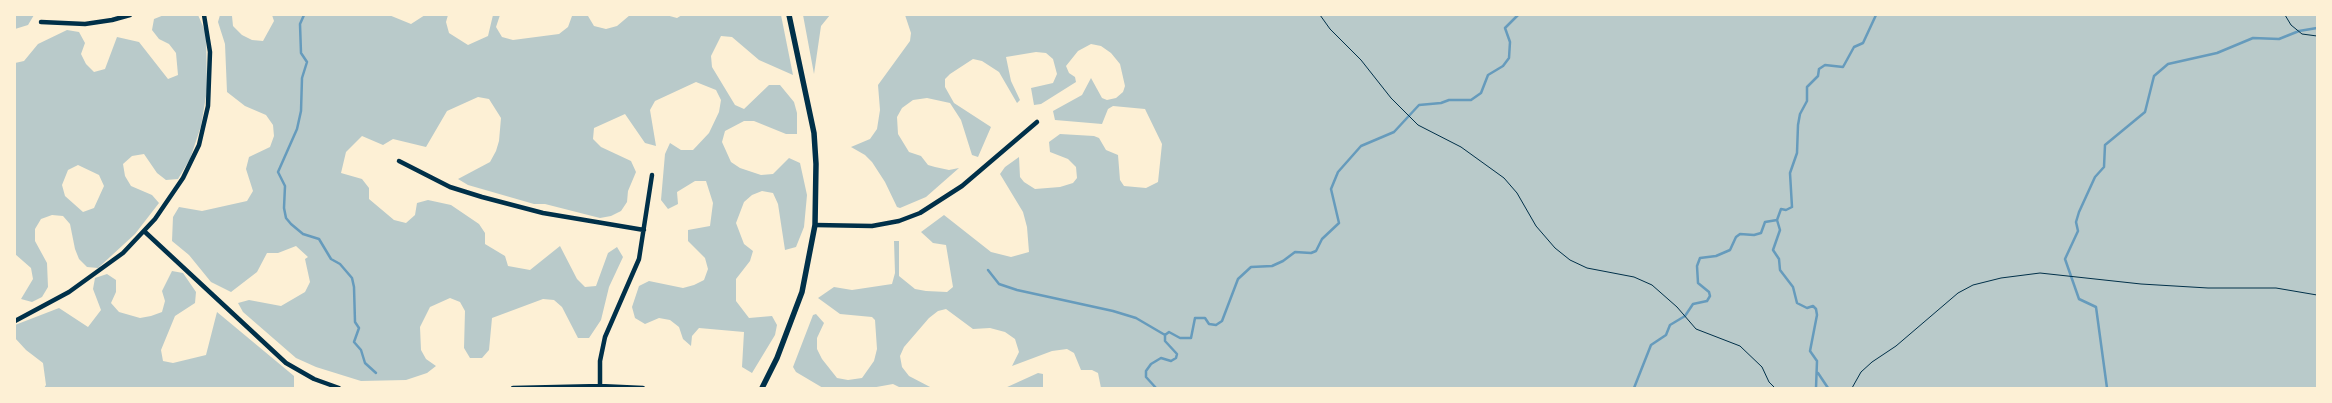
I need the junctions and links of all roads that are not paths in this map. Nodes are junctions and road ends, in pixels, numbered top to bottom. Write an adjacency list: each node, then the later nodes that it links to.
1 (130, 15): 4 (street)
2 (204, 15): 10 (street)
3 (789, 15): 8 (street)
4 (41, 22)
5 (1037, 122): 8 (street)
6 (399, 161): 9 (street)
7 (652, 175): 9 (street)
8 (815, 225): 16 (street)
9 (644, 230): 12 (street)
10 (144, 232): 11 (street); 13 (street)
11 (15, 320)
12 (600, 386): 14 (street); 15 (street)
13 (339, 388)
14 (513, 388)
15 (643, 388)
16 (762, 388)

